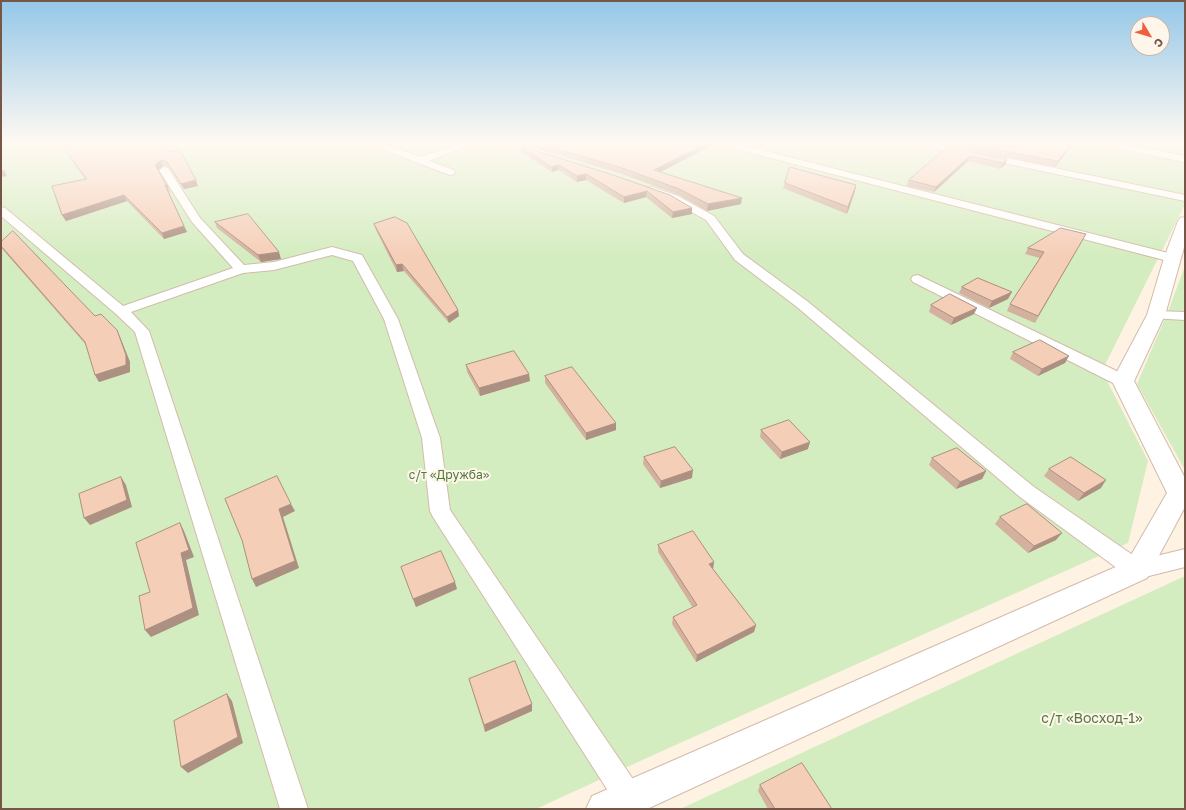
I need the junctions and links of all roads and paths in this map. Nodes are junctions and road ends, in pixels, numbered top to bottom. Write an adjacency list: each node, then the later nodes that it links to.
1 (171, 181): 9 (lane)
2 (871, 181): 8 (lane)
3 (1103, 181): 5 (lane)
4 (639, 185): 16 (lane)
5 (1185, 198)
6 (1, 210): 11 (lane)
7 (1185, 221): 8 (street)
8 (1172, 258): 12 (street)
9 (242, 269): 11 (lane); 17 (lane)
10 (918, 279): 14 (lane)
11 (121, 311): 18 (lane)
12 (1156, 315): 13 (lane); 14 (street)
13 (1185, 316)
14 (1123, 381): 16 (street)
15 (1185, 558): 16 (lane)
16 (1137, 570): 17 (street)
17 (617, 803)
18 (294, 809)

